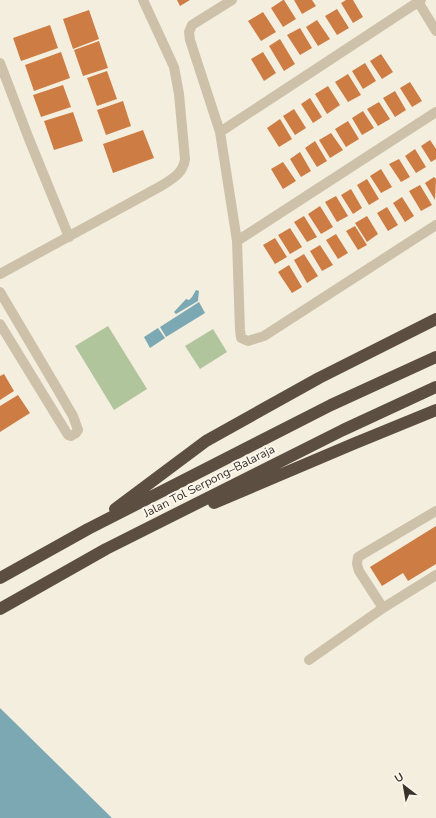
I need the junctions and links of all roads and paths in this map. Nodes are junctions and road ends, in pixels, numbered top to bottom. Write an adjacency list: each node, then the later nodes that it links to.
1 (143, 0): 9 (street)
2 (232, 0): 7 (street)
3 (419, 1): 4 (street); 7 (street)
4 (436, 30)
5 (0, 63): 9 (street)
6 (436, 112): 10 (street)
7 (220, 132): 10 (street)
8 (436, 225): 10 (street)
9 (69, 237): 11 (street)
10 (237, 241)
11 (0, 274)
12 (0, 292): 14 (street)
13 (436, 319): 19 (highway)
14 (0, 324)
15 (436, 357): 19 (highway, Jalan Tol Serpong–Balaraja)
16 (436, 387): 20 (highway, Jalan Tol Serpong–Balaraja)
17 (436, 410): 20 (highway)
18 (436, 511): 23 (street)
19 (88, 529): 22 (highway, Jalan Tol Serpong–Balaraja)
20 (106, 549): 24 (highway, Jalan Tol Serpong–Balaraja)
21 (436, 575): 23 (street)
22 (0, 578)
23 (383, 608): 25 (street)
24 (0, 609)
25 (309, 660)

